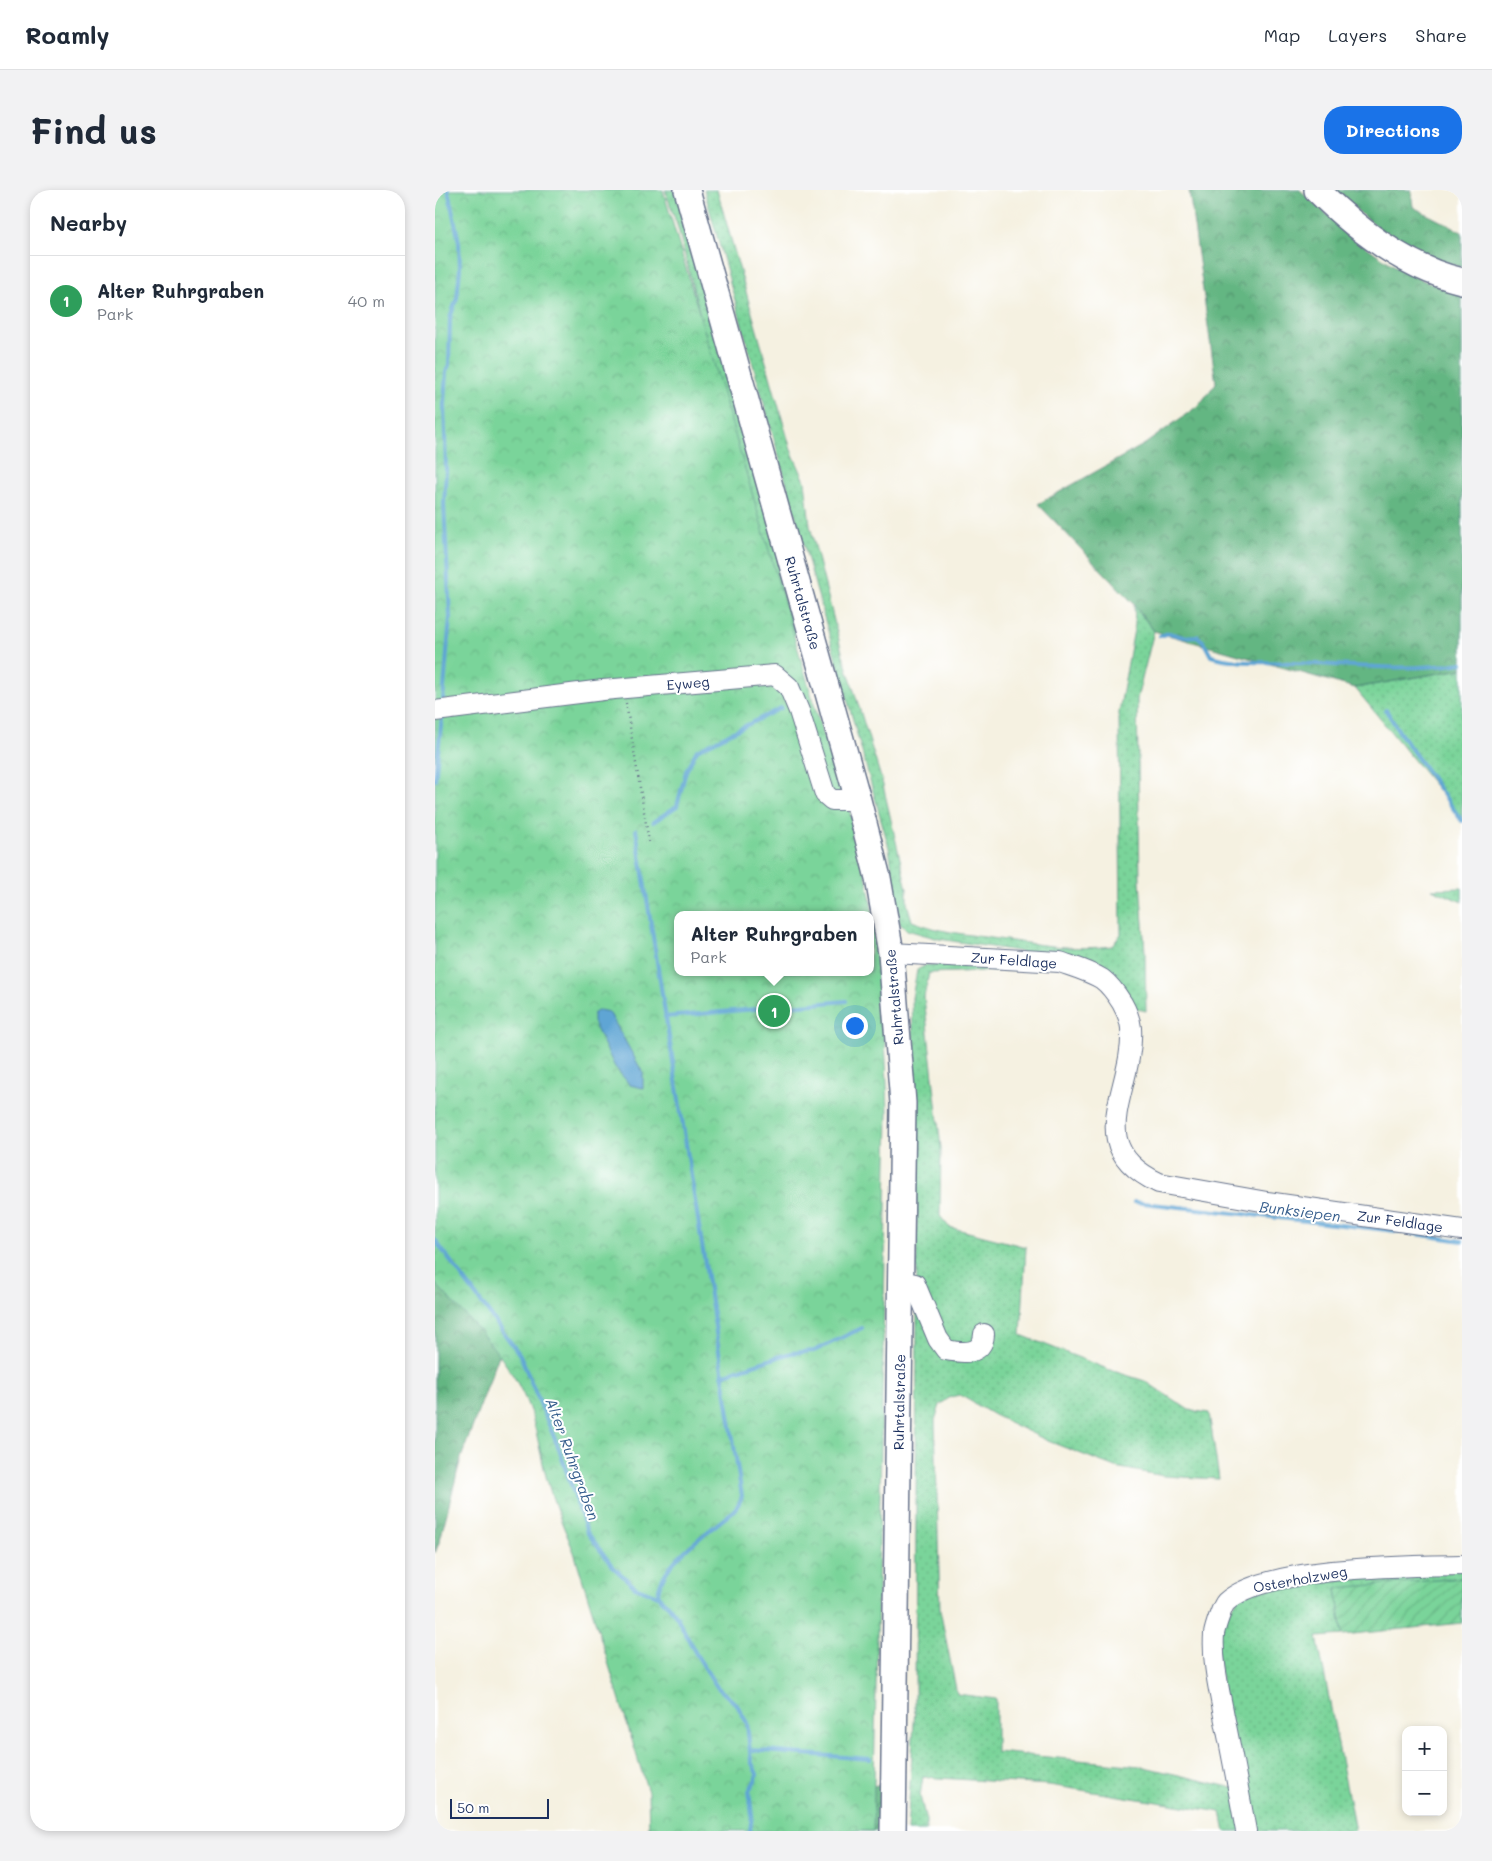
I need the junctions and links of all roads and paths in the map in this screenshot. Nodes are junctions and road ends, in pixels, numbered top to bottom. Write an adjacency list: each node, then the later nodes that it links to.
1 (687, 190): 6 (main road, Ruhrtalstraße)
2 (1317, 190): 3 (main road)
3 (1462, 281)
4 (624, 689): 5 (street, Eyweg); 6 (street, Eyweg); 7 (path)
5 (435, 711)
6 (858, 800): 8 (main road, Ruhrtalstraße)
7 (649, 842)
8 (891, 953): 9 (street, Zur Feldlage); 10 (main road, Ruhrtalstraße)
9 (1462, 1230)
10 (901, 1281): 11 (street); 13 (main road, Ruhrtalstraße)
11 (984, 1334)
12 (1462, 1565): 14 (street, Osterholzweg)
13 (893, 1831)
14 (1246, 1831)

